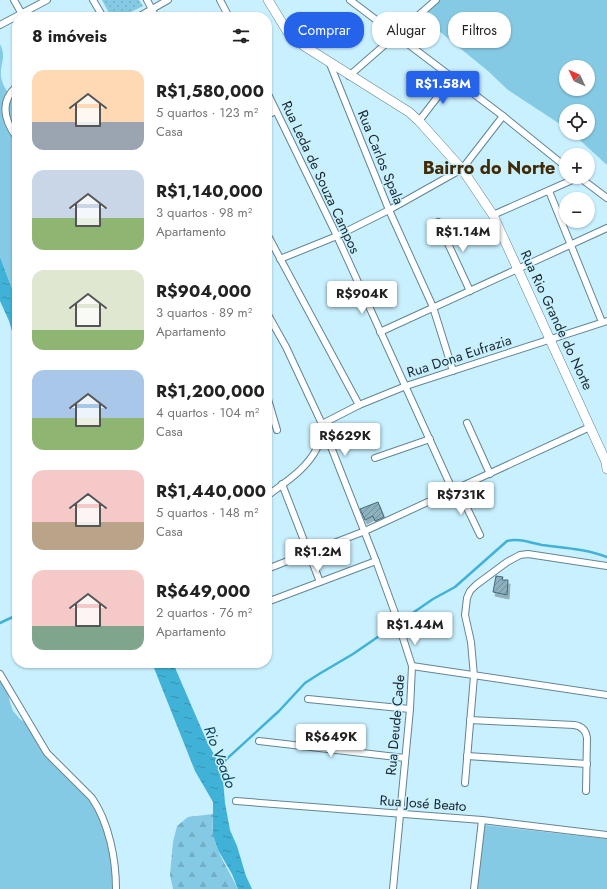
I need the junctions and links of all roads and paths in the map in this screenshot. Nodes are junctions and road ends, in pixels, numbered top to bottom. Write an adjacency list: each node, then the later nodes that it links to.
1 (14, 0): 11 (street)
2 (47, 0): 12 (street)
3 (93, 0): 13 (street)
4 (147, 0): 10 (street)
5 (168, 0): 10 (street)
6 (220, 0): 16 (street)
7 (268, 0): 23 (main road, Rua Rio Grande do Norte)
8 (350, 0): 18 (street)
9 (436, 0): 17 (street)
10 (152, 9): 14 (street); 15 (street)
11 (21, 12)
12 (28, 12)
13 (100, 12)
14 (147, 12)
15 (154, 12)
16 (226, 12)
17 (422, 12)
18 (372, 16)
19 (12, 20): 20 (street)
20 (0, 25)
21 (380, 48): 24 (street)
22 (414, 48): 25 (street)
23 (330, 64): 24 (main road, Rua Rio Grande do Norte); 39 (street, Rua Carlos Spala)
24 (349, 76): 31 (main road, Rua Rio Grande do Norte)
25 (452, 78): 30 (street); 31 (street)
26 (12, 89): 32 (street)
27 (272, 103): 28 (street, Rua Leda de Souza Campos)
28 (276, 111): 29 (street); 43 (street, Rua Leda de Souza Campos)
29 (272, 113)
30 (503, 116): 33 (street); 34 (street)
31 (419, 121): 34 (main road, Rua Rio Grande do Norte)
32 (12, 130)
33 (559, 160)
34 (462, 169): 39 (street); 40 (main road, Rua Rio Grande do Norte)
35 (564, 184): 37 (street)
36 (588, 184): 38 (street)
37 (549, 191): 40 (street); 45 (street)
38 (607, 198)
39 (389, 210): 43 (street); 49 (street, Rua Carlos Spala)
40 (493, 215): 47 (main road, Rua Rio Grande do Norte)
41 (438, 222): 48 (street)
42 (607, 228): 45 (street)
43 (337, 236): 46 (street); 52 (street, Rua Leda de Souza Campos)
44 (272, 244): 46 (street)
45 (572, 245): 47 (street); 50 (street)
46 (280, 259): 56 (street)
47 (518, 270): 48 (street); 53 (main road, Rua Rio Grande do Norte)
48 (470, 291): 49 (street)
49 (433, 307): 52 (street); 54 (street, Rua Carlos Spala)
50 (605, 321): 53 (street, Rua Dona Eufrazia)
51 (272, 322): 59 (street, Rua Deude Cade)
52 (380, 332): 55 (street, Rua Leda de Souza Campos)
53 (551, 340): 54 (street, Rua Dona Eufrazia); 60 (main road, Rua Rio Grande do Norte)
54 (453, 371): 55 (street, Rua Dona Eufrazia)
55 (406, 386): 56 (street, Rua Dona Eufrazia); 62 (street, Rua Leda de Souza Campos)
56 (359, 405): 59 (street, Rua Dona Eufrazia)
57 (272, 413): 61 (street)
58 (467, 423): 65 (street)
59 (322, 424): 66 (street); 69 (street, Rua Deude Cade)
60 (590, 427): 64 (main road, Rua Rio Grande do Norte); 65 (street)
61 (277, 430)
62 (430, 440): 63 (street); 67 (street, Rua Leda de Souza Campos)
63 (375, 458)
64 (607, 463)
65 (490, 474): 67 (street)
66 (282, 484): 68 (street); 71 (street)
67 (456, 490): 69 (street); 70 (street, Rua Leda de Souza Campos)
68 (272, 492)
69 (365, 531): 71 (street); 72 (street, Rua Deude Cade)
70 (480, 535)
71 (309, 552): 74 (street); 75 (street)
72 (376, 561): 75 (street); 77 (street, Rua Deude Cade)
73 (607, 566): 79 (street)
74 (272, 567)
75 (320, 582): 76 (street)
76 (272, 600)
77 (412, 666): 79 (street); 82 (street, Rua Deude Cade)
78 (0, 674): 94 (street)
79 (474, 676): 80 (street); 83 (street)
80 (607, 695)
81 (308, 700): 82 (street)
82 (410, 709): 86 (street, Rua Deude Cade)
83 (470, 720): 85 (street); 87 (street)
84 (259, 741): 86 (street)
85 (467, 756): 87 (street); 88 (street)
86 (405, 758): 91 (street, Rua Deude Cade)
87 (587, 764): 89 (street)
88 (465, 783)
89 (586, 791)
90 (236, 801): 91 (street, Rua José Beato)
91 (400, 814): 92 (street, Rua José Beato); 95 (street, Rua Deude Cade)
92 (482, 820): 93 (street, Rua José Beato); 96 (street)
93 (607, 835)
94 (116, 889)
95 (393, 889)
96 (474, 889)

